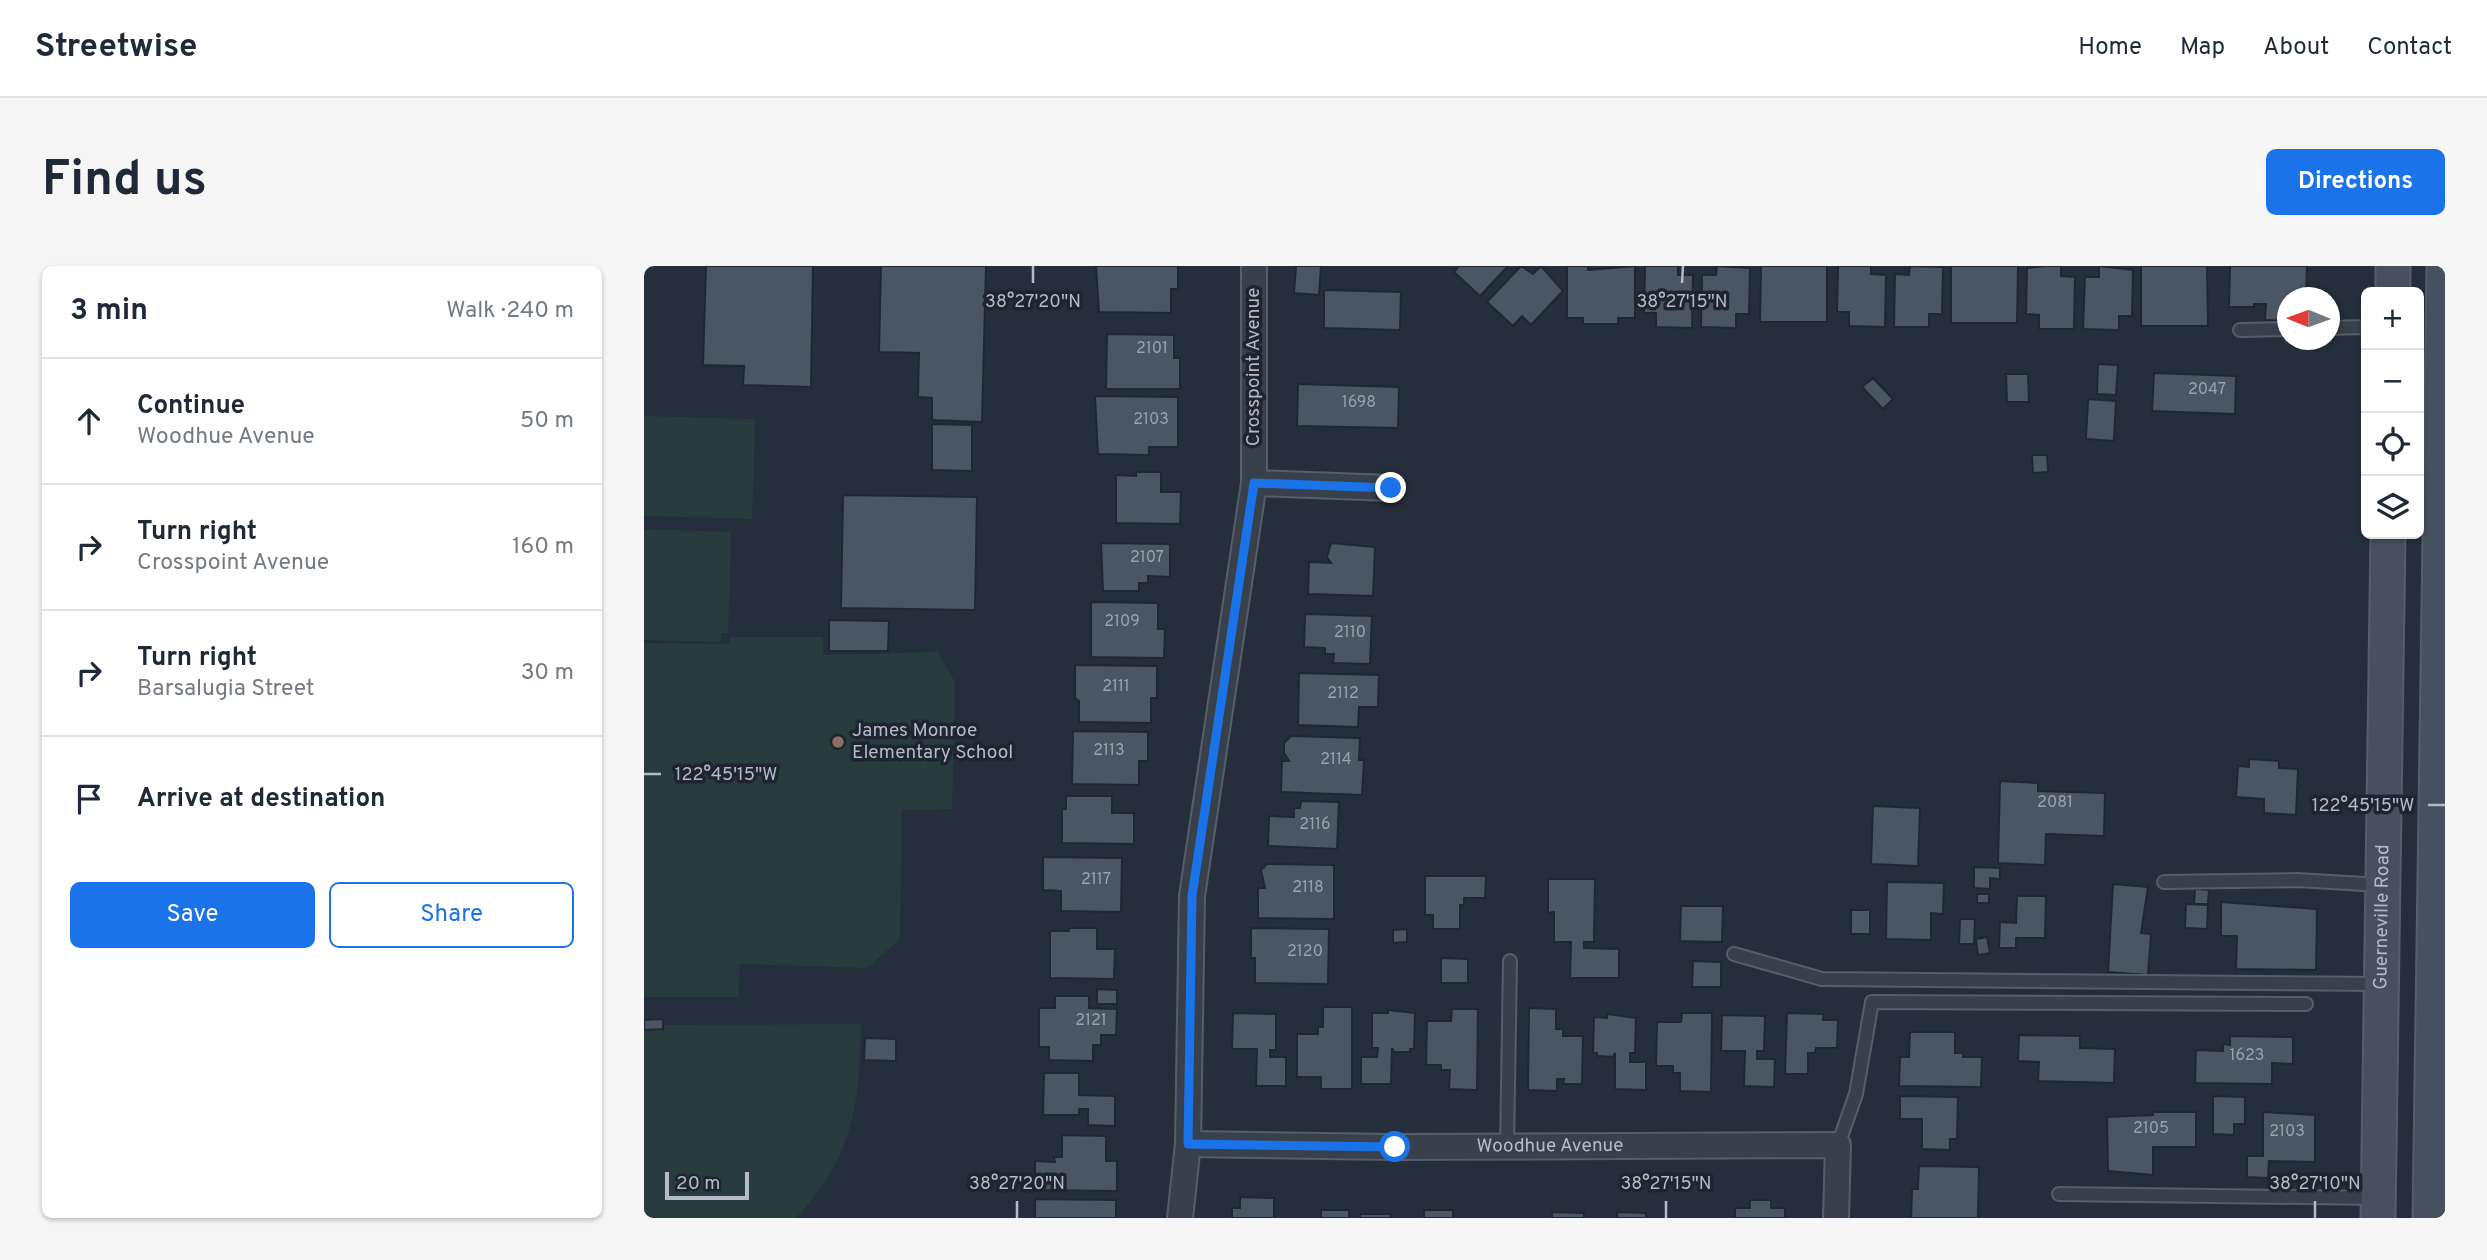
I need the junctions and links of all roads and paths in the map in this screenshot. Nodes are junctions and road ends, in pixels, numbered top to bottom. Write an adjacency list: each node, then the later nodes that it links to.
1 (1254, 266): 9 (street, Crosspoint Avenue)
2 (2393, 266): 4 (main road)
3 (2444, 266): 12 (main road)
4 (2393, 287)
5 (2361, 327): 6 (lane)
6 (2340, 328)
7 (2277, 329): 8 (lane)
8 (2240, 330)
9 (1254, 483): 10 (street); 19 (street, Crosspoint Avenue)
10 (1391, 488)
11 (2388, 539): 14 (main road, Guerneville Road)
12 (2442, 671): 26 (main road)
13 (2164, 882): 14 (lane)
14 (2382, 885): 17 (main road, Guerneville Road)
15 (1734, 954): 17 (lane)
16 (1510, 961): 21 (lane)
17 (2381, 984): 23 (main road, Guerneville Road)
18 (2306, 1004): 20 (lane)
19 (1188, 1144): 21 (street, Woodhue Avenue); 24 (street, Crosspoint Avenue)
20 (1838, 1145): 21 (street, Woodhue Avenue); 25 (street)
21 (1507, 1147)
22 (2059, 1194): 23 (lane)
23 (2378, 1208)
24 (1180, 1218)
25 (1836, 1218)
26 (2430, 1218)

